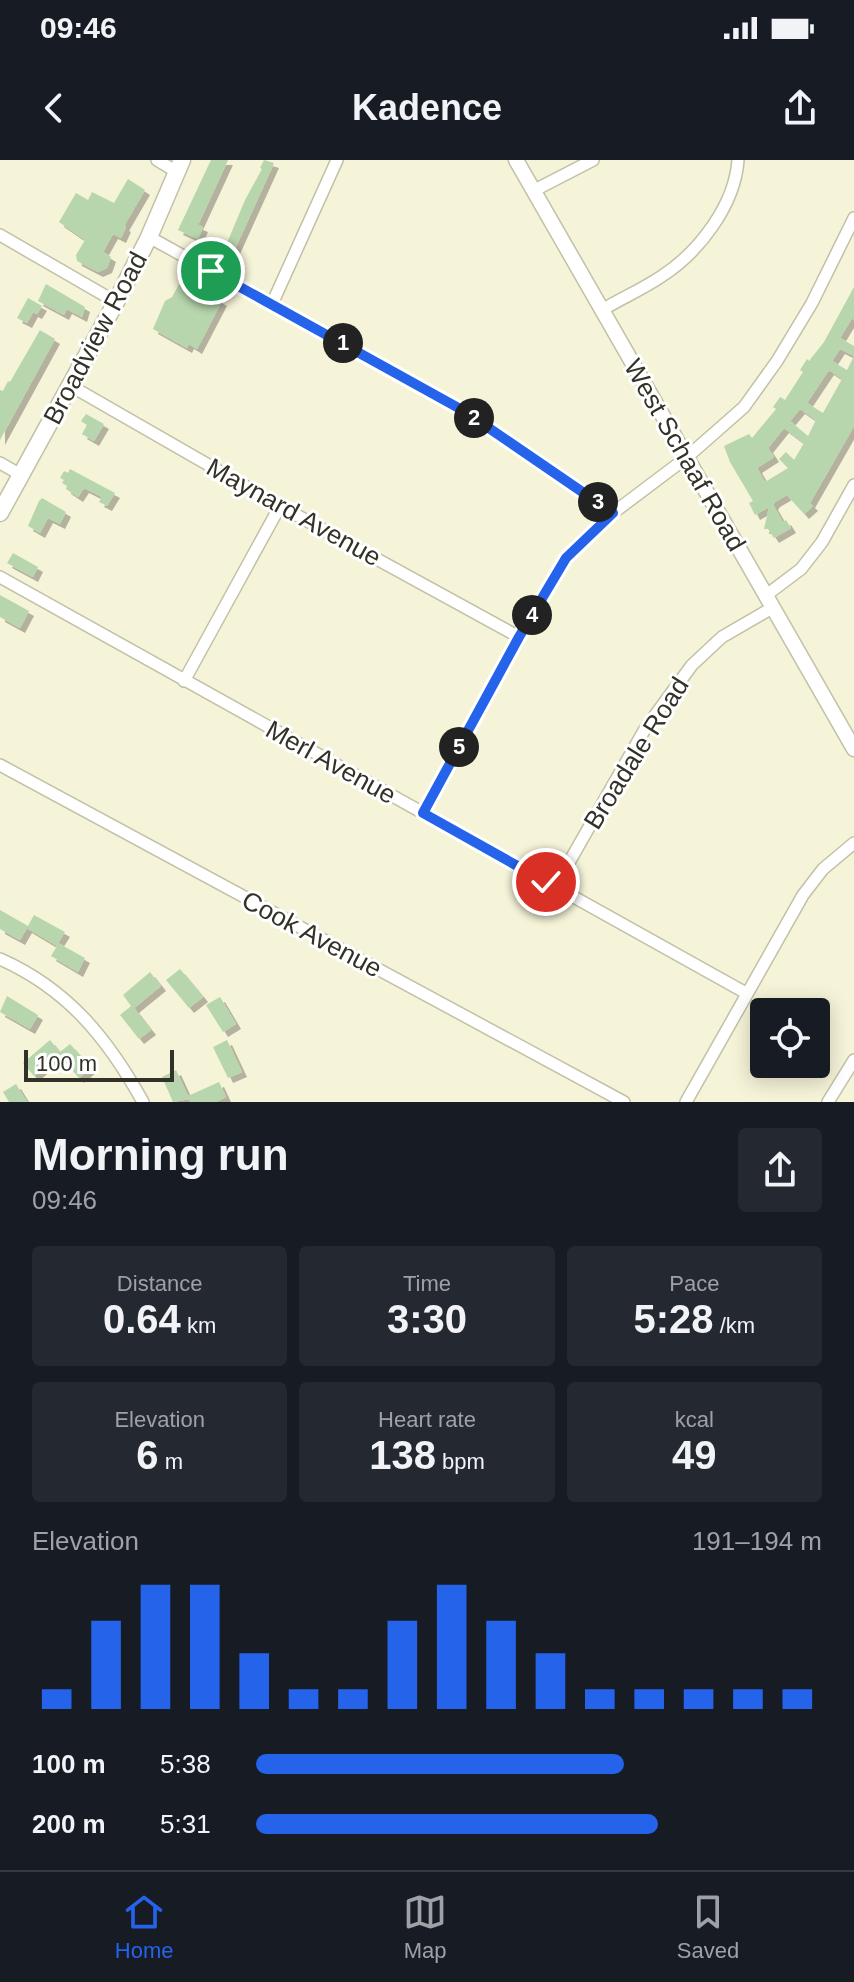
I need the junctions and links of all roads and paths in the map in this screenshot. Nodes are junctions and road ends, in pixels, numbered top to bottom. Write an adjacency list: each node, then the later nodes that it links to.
1 (157, 160): 6 (street)
2 (337, 160): 12 (street)
3 (516, 160): 7 (street, West Schaaf Road)
4 (593, 160): 7 (street)
5 (738, 160): 13 (street)
6 (180, 166): 10 (main road, Broadview Road)
7 (533, 191): 13 (street, West Schaaf Road)
8 (854, 218): 15 (street)
9 (0, 235): 11 (street)
10 (149, 237): 11 (main road, Broadview Road); 12 (street)
11 (116, 302): 14 (main road, Broadview Road)
12 (272, 304): 21 (street)
13 (602, 310): 15 (street, West Schaaf Road)
14 (71, 386): 17 (main road, Broadview Road); 19 (street, Maynard Avenue)
15 (686, 458): 21 (street); 23 (street, West Schaaf Road)
16 (0, 463): 17 (street)
17 (21, 475): 20 (main road, Broadview Road)
18 (854, 485): 23 (street, Broadale Road)
19 (280, 506): 24 (street, Maynard Avenue); 25 (street)
20 (0, 513)
21 (613, 513): 24 (street)
22 (0, 577): 25 (street, Merl Avenue)
23 (769, 602): 26 (street, West Schaaf Road); 30 (street, Broadale Road)
24 (519, 637): 28 (street)
25 (184, 681): 28 (street, Merl Avenue)
26 (854, 749)
27 (0, 765): 35 (street, Cook Avenue)
28 (423, 813): 30 (street, Merl Avenue)
29 (854, 843): 32 (street)
30 (555, 887): 32 (street, Merl Avenue)
31 (0, 959): 34 (street)
32 (746, 993): 36 (street)
33 (854, 1060): 37 (street)
34 (143, 1102)
35 (624, 1102)
36 (686, 1102)
37 (828, 1102)

